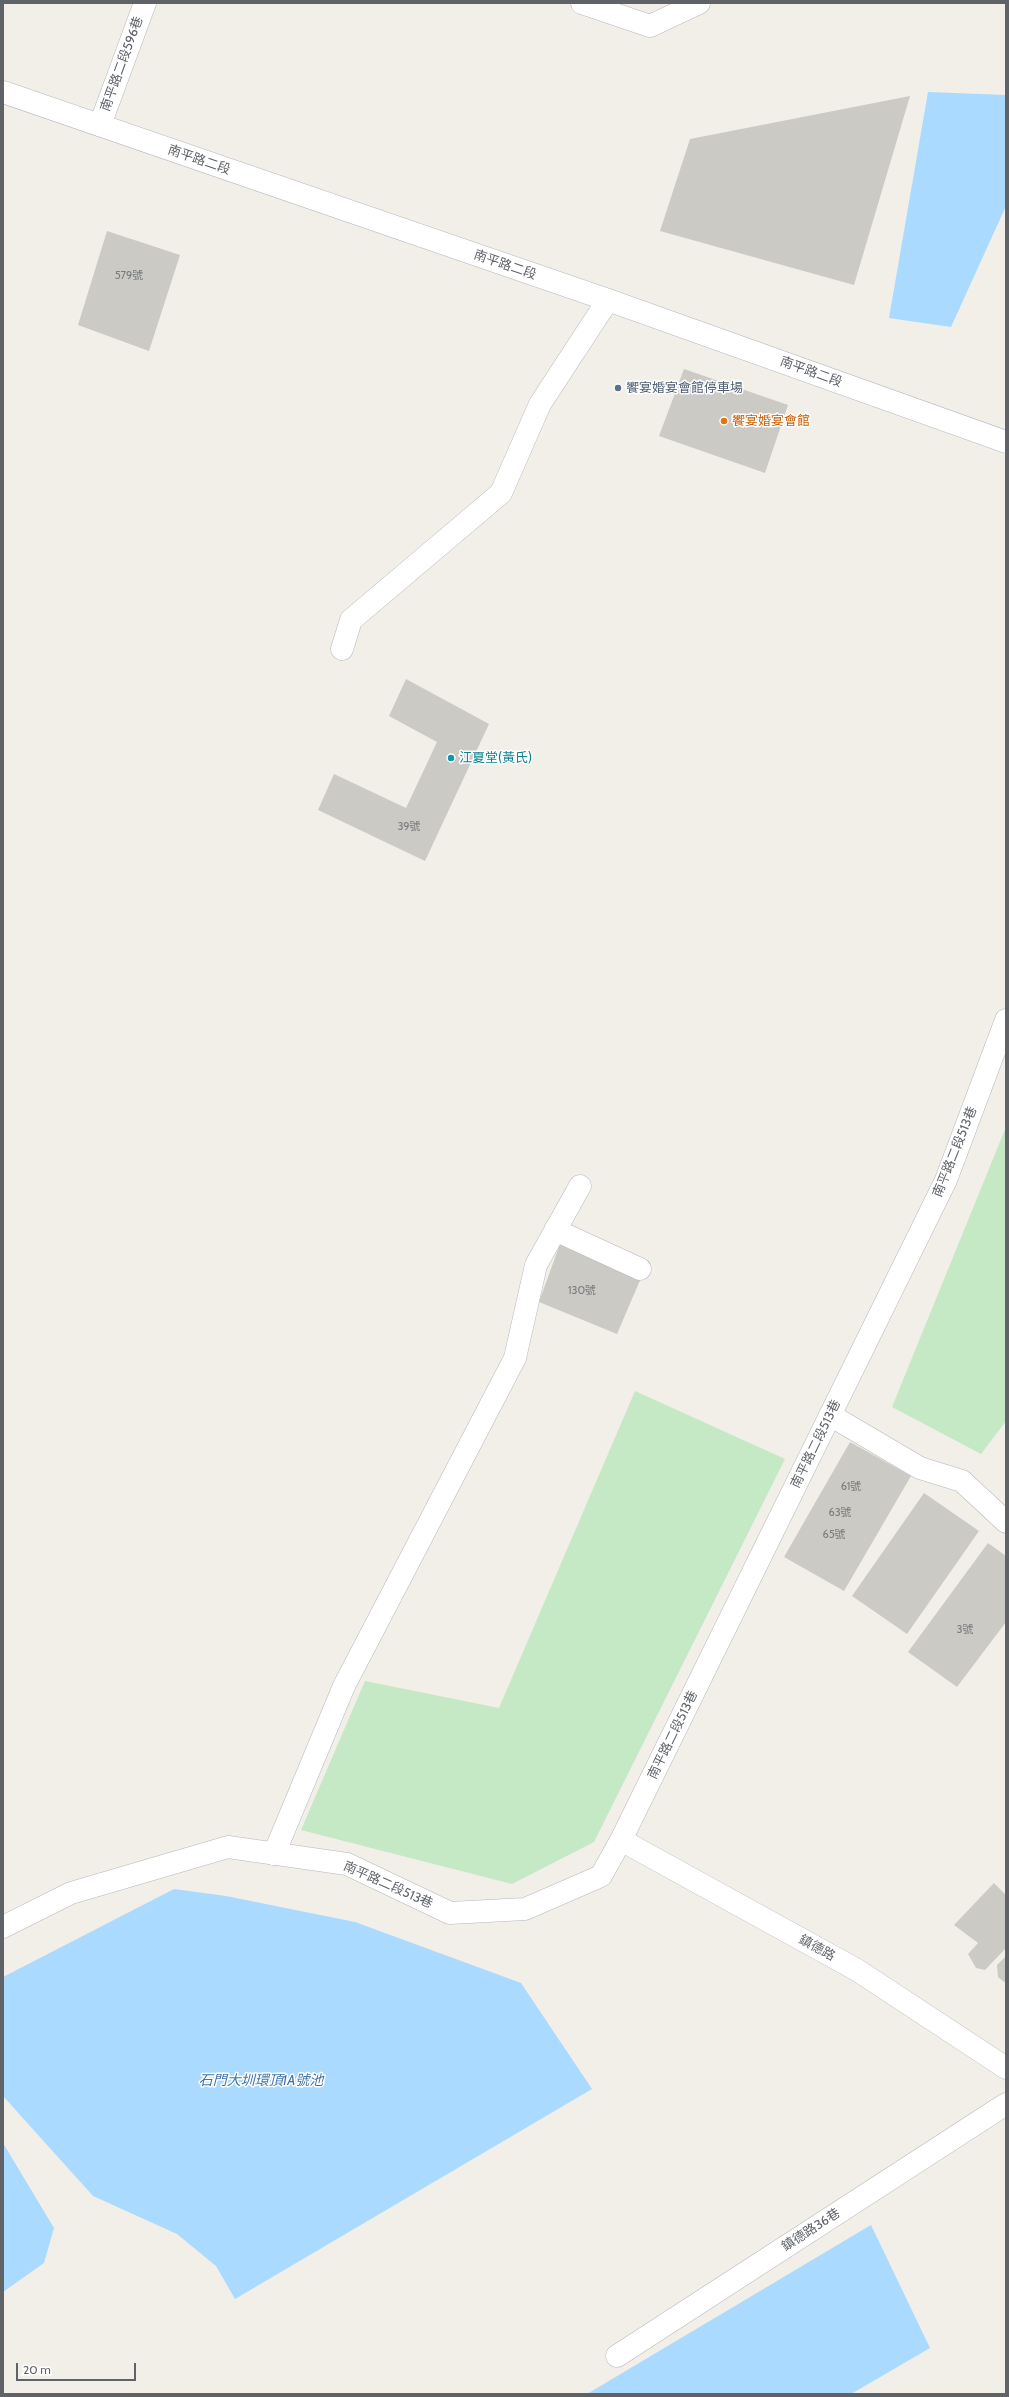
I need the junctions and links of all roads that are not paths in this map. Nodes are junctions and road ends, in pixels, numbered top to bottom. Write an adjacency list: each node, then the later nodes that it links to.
1 (144, 3): 5 (street, 南平路二段596巷)
2 (582, 3): 3 (street)
3 (699, 3)
4 (3, 92): 5 (street, 南平路二段)
5 (100, 126): 6 (street, 南平路二段)
6 (608, 300): 7 (street, 南平路二段); 8 (street)
7 (1006, 442)
8 (342, 649)
9 (1006, 1020): 13 (street, 南平路二段513巷)
10 (580, 1186): 11 (street)
11 (555, 1230): 12 (street); 16 (street)
12 (640, 1269)
13 (830, 1414): 14 (street); 15 (street, 南平路二段513巷)
14 (1006, 1522)
15 (621, 1840): 16 (street, 南平路二段513巷); 18 (street, 鎮德路)
16 (274, 1854): 17 (street, 南平路二段513巷)
17 (3, 1927)
18 (1006, 2068)
19 (1006, 2104): 20 (street, 鎮德路36巷)
20 (617, 2356)

